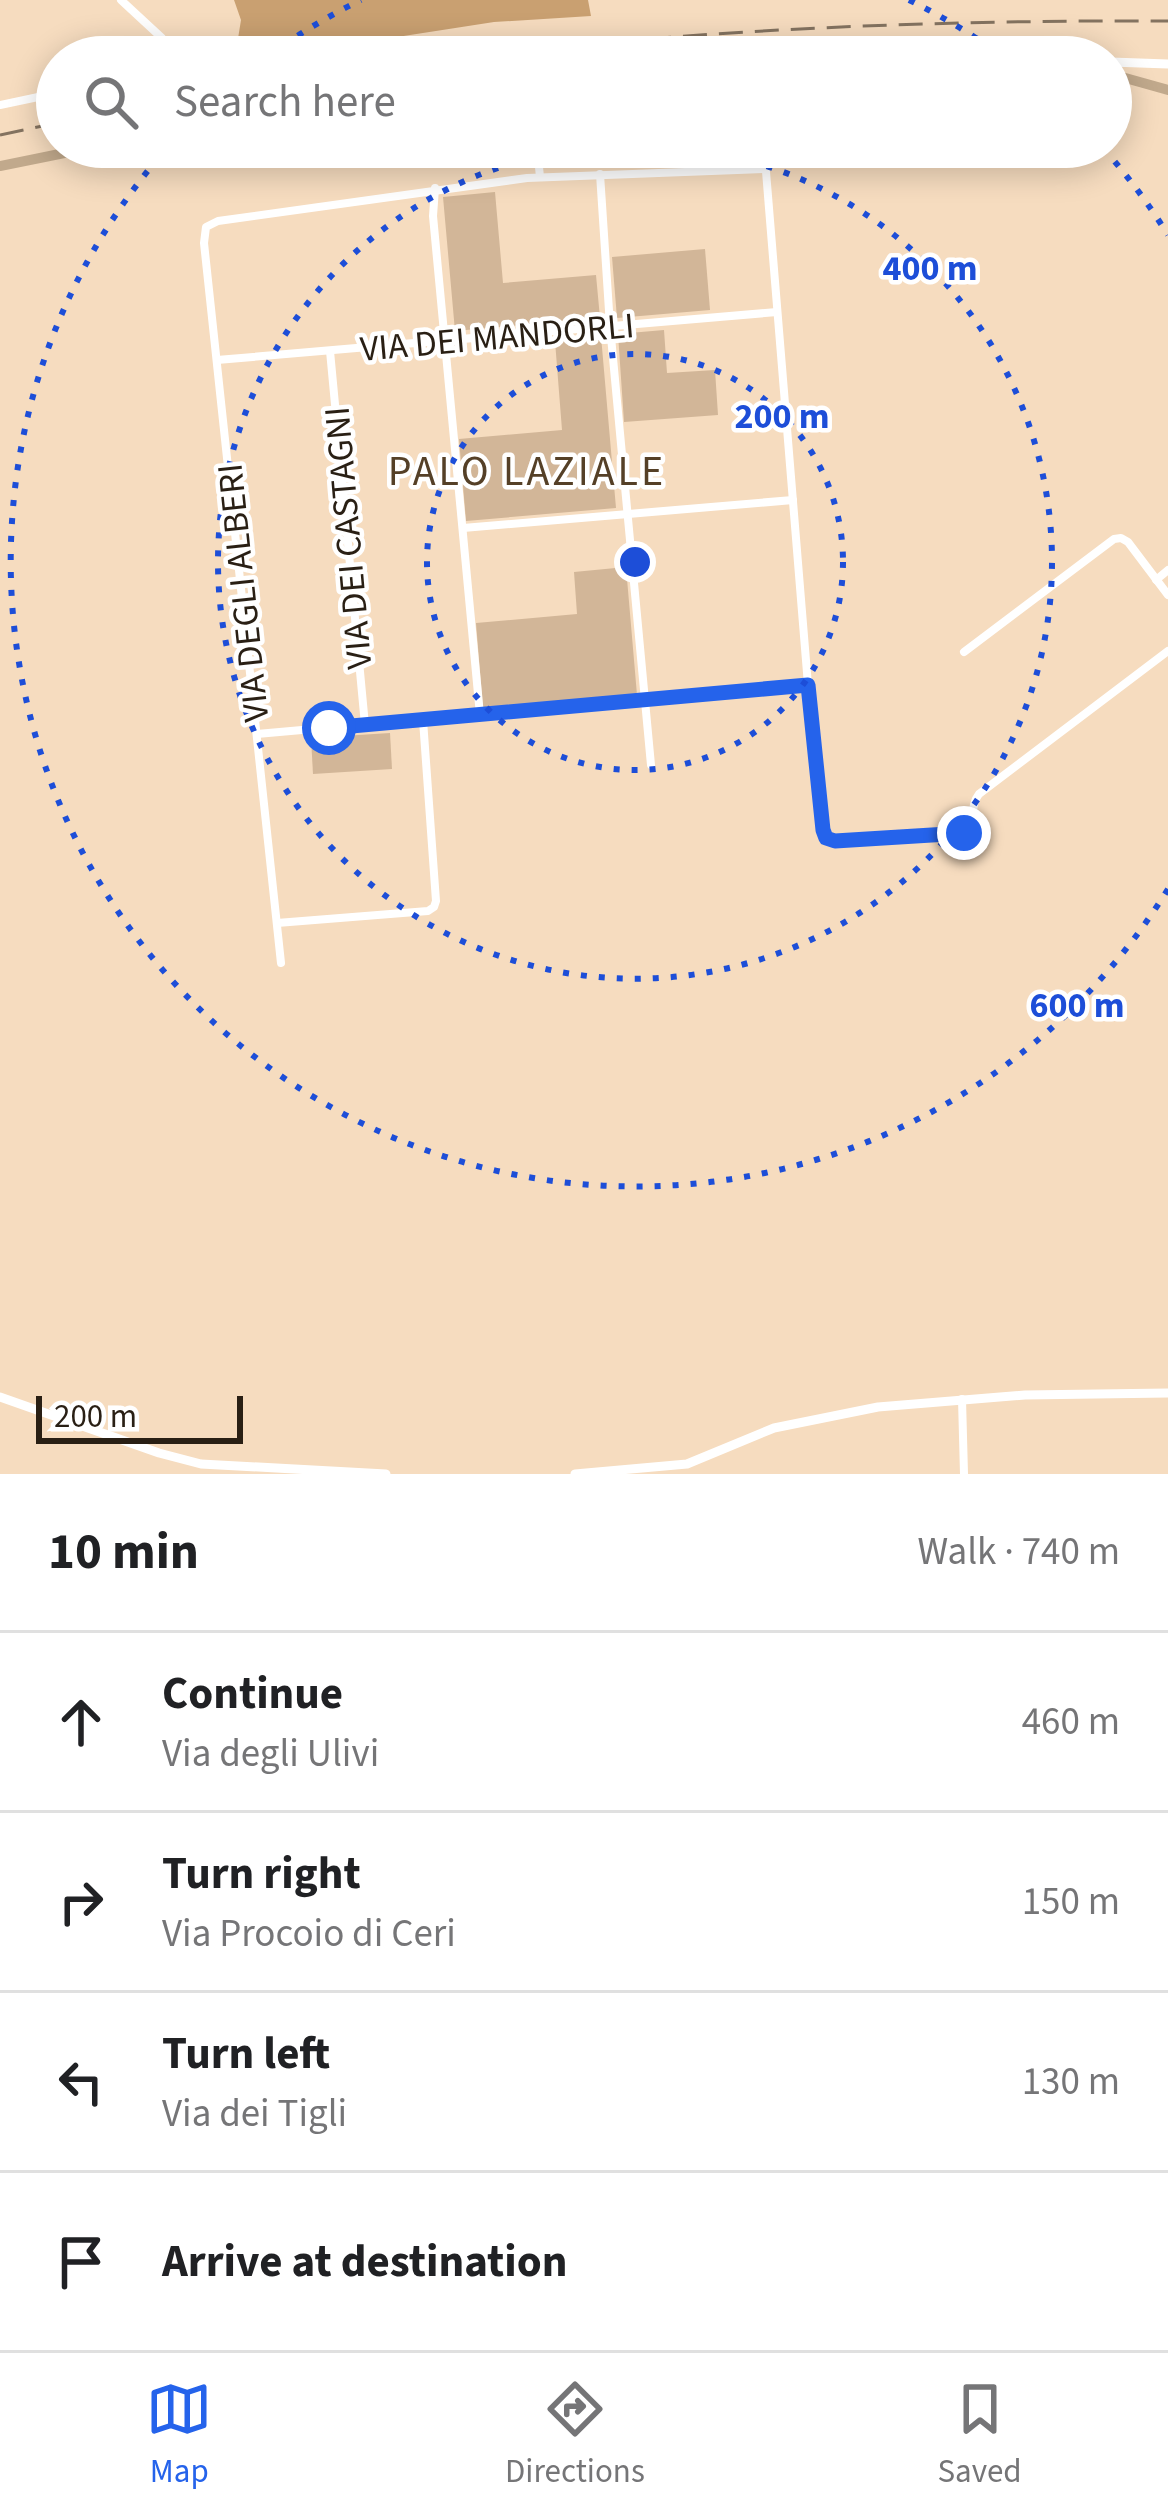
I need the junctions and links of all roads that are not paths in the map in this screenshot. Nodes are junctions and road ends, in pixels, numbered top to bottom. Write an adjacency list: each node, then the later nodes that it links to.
1 (121, 0): 2 (street)
2 (161, 36)
3 (1168, 64): 4 (street)
4 (1132, 65)
5 (1132, 79): 6 (main road)
6 (1168, 93)
7 (36, 97): 8 (street)
8 (0, 105)
9 (36, 159): 10 (main road)
10 (0, 166)
11 (539, 168): 14 (street)
12 (765, 169): 13 (street); 16 (street)
13 (600, 174): 14 (street); 17 (street)
14 (540, 176): 15 (street)
15 (435, 188): 18 (street); 20 (street, VIA DEGLI ALBERI)
16 (777, 312): 17 (street, VIA DEI MANDORLI); 21 (street)
17 (610, 326): 18 (street, VIA DEI MANDORLI); 22 (street)
18 (446, 342): 19 (street, VIA DEI MANDORLI); 23 (street)
19 (330, 351): 20 (street, VIA DEI MANDORLI); 33 (street, VIA DEI CASTAGNI)
20 (217, 360): 34 (street, VIA DEGLI ALBERI)
21 (793, 500): 22 (street); 29 (street)
22 (628, 514): 23 (street); 30 (street)
23 (463, 528): 31 (street)
24 (1168, 570): 25 (street)
25 (1156, 580): 26 (street); 28 (street)
26 (1168, 596)
27 (1168, 651): 29 (street)
28 (964, 652)
29 (808, 685): 30 (street)
30 (644, 700): 31 (street); 35 (street)
31 (480, 715): 32 (street)
32 (423, 720): 33 (street); 36 (street)
33 (365, 725): 34 (street)
34 (256, 734): 36 (street, VIA DEGLI ALBERI)
35 (651, 765)
36 (277, 923): 37 (street, VIA DEGLI ALBERI)
37 (281, 963)
38 (1168, 1393): 40 (street)
39 (0, 1397): 41 (street)
40 (962, 1399): 42 (street); 43 (street)
41 (386, 1474)
42 (575, 1474)
43 (964, 1474)

